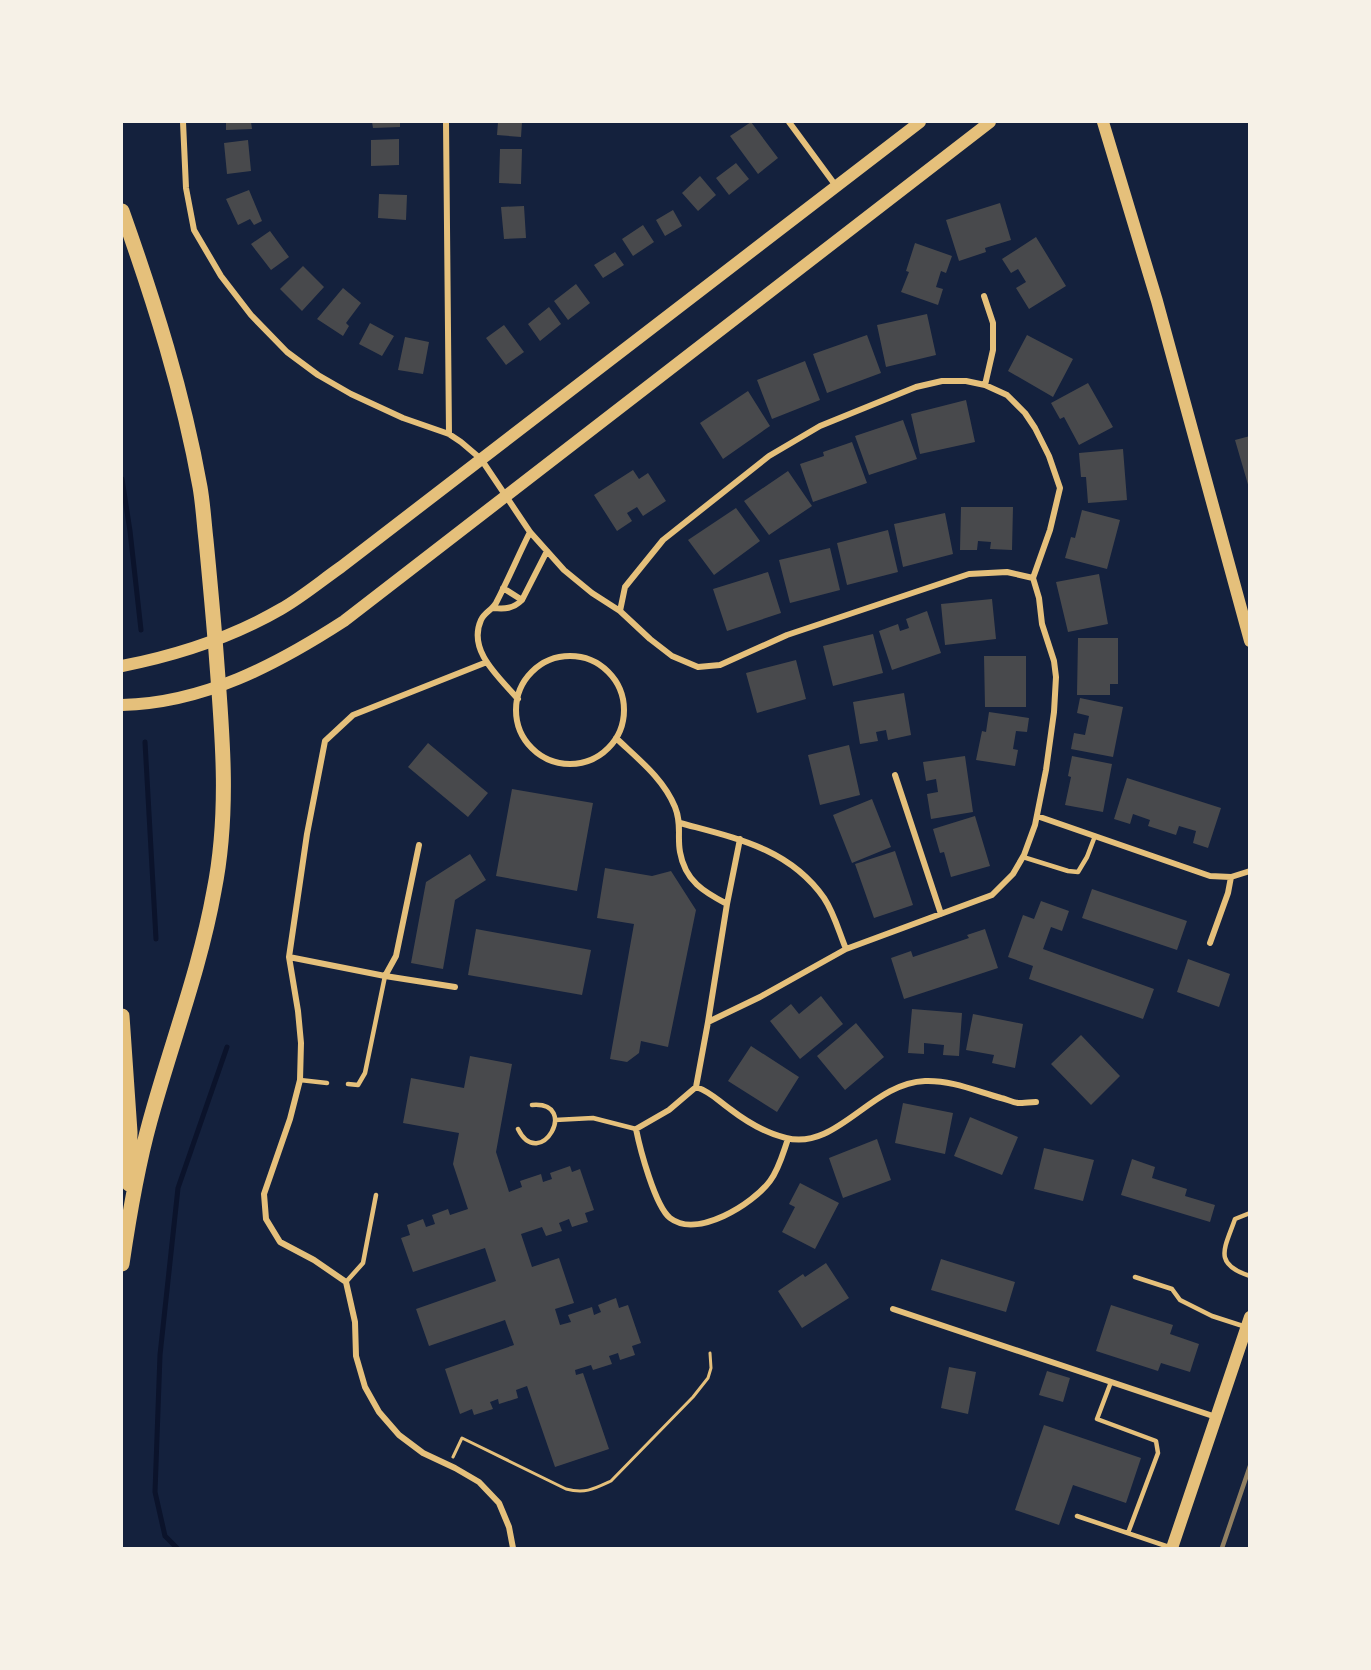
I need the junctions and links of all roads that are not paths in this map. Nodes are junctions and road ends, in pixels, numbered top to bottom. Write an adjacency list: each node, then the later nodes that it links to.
1 (183, 122): 11 (street)
2 (446, 122): 11 (street)
3 (789, 122): 7 (street)
4 (920, 122): 7 (main road)
5 (990, 122): 13 (main road)
6 (1103, 122): 21 (main road)
7 (836, 186): 12 (main road)
8 (122, 211): 57 (highway)
9 (984, 296): 10 (street)
10 (985, 385): 16 (street); 20 (street)
11 (449, 434): 12 (street)
12 (481, 459): 13 (street); 23 (main road)
13 (506, 495): 14 (street); 25 (main road)
14 (530, 532): 15 (street); 17 (street)
15 (547, 551): 18 (street); 20 (street)
16 (1033, 578): 20 (street); 28 (street)
17 (503, 588): 18 (street); 19 (street)
18 (522, 600): 19 (street)
19 (493, 608): 22 (street)
20 (620, 611)
21 (1250, 641)
22 (487, 662): 24 (street); 40 (street)
23 (122, 666)
24 (518, 699): 26 (street); 26 (street)
25 (122, 705)
26 (615, 738): 29 (street)
27 (895, 775): 37 (street)
28 (1037, 816): 30 (street); 33 (street)
29 (680, 823): 31 (street); 36 (street)
30 (1095, 836): 33 (lane); 35 (street)
31 (740, 839): 36 (street); 39 (street)
32 (419, 845): 41 (street)
33 (1023, 857): 37 (street)
34 (1250, 871): 35 (street)
35 (1231, 877): 38 (street)
36 (728, 904): 44 (street)
37 (941, 914): 39 (street)
38 (1210, 943)
39 (846, 949): 44 (street)
40 (289, 957): 41 (street); 45 (street)
41 (385, 976): 42 (street); 47 (lane)
42 (455, 987)
43 (122, 1016): 57 (highway)
44 (708, 1022): 48 (street)
45 (300, 1080): 46 (lane); 61 (street)
46 (327, 1083)
47 (348, 1084)
48 (696, 1087): 53 (street); 54 (street)
49 (1036, 1102): 54 (street)
50 (532, 1105): 51 (lane)
51 (555, 1120): 52 (lane); 53 (lane)
52 (518, 1129)
53 (636, 1129): 54 (street)
54 (788, 1139)
55 (376, 1195): 61 (lane)
56 (1250, 1213): 59 (lane)
57 (129, 1217): 58 (highway)
58 (122, 1264)
59 (1250, 1276)
60 (1135, 1277): 63 (lane)
61 (346, 1282): 68 (street)
62 (893, 1309): 64 (street)
63 (1248, 1322): 65 (main road)
64 (1110, 1382): 65 (street); 67 (lane)
65 (1216, 1417): 69 (main road)
66 (1077, 1516): 67 (lane)
67 (1128, 1533): 69 (lane)
68 (513, 1548)
69 (1172, 1548)

